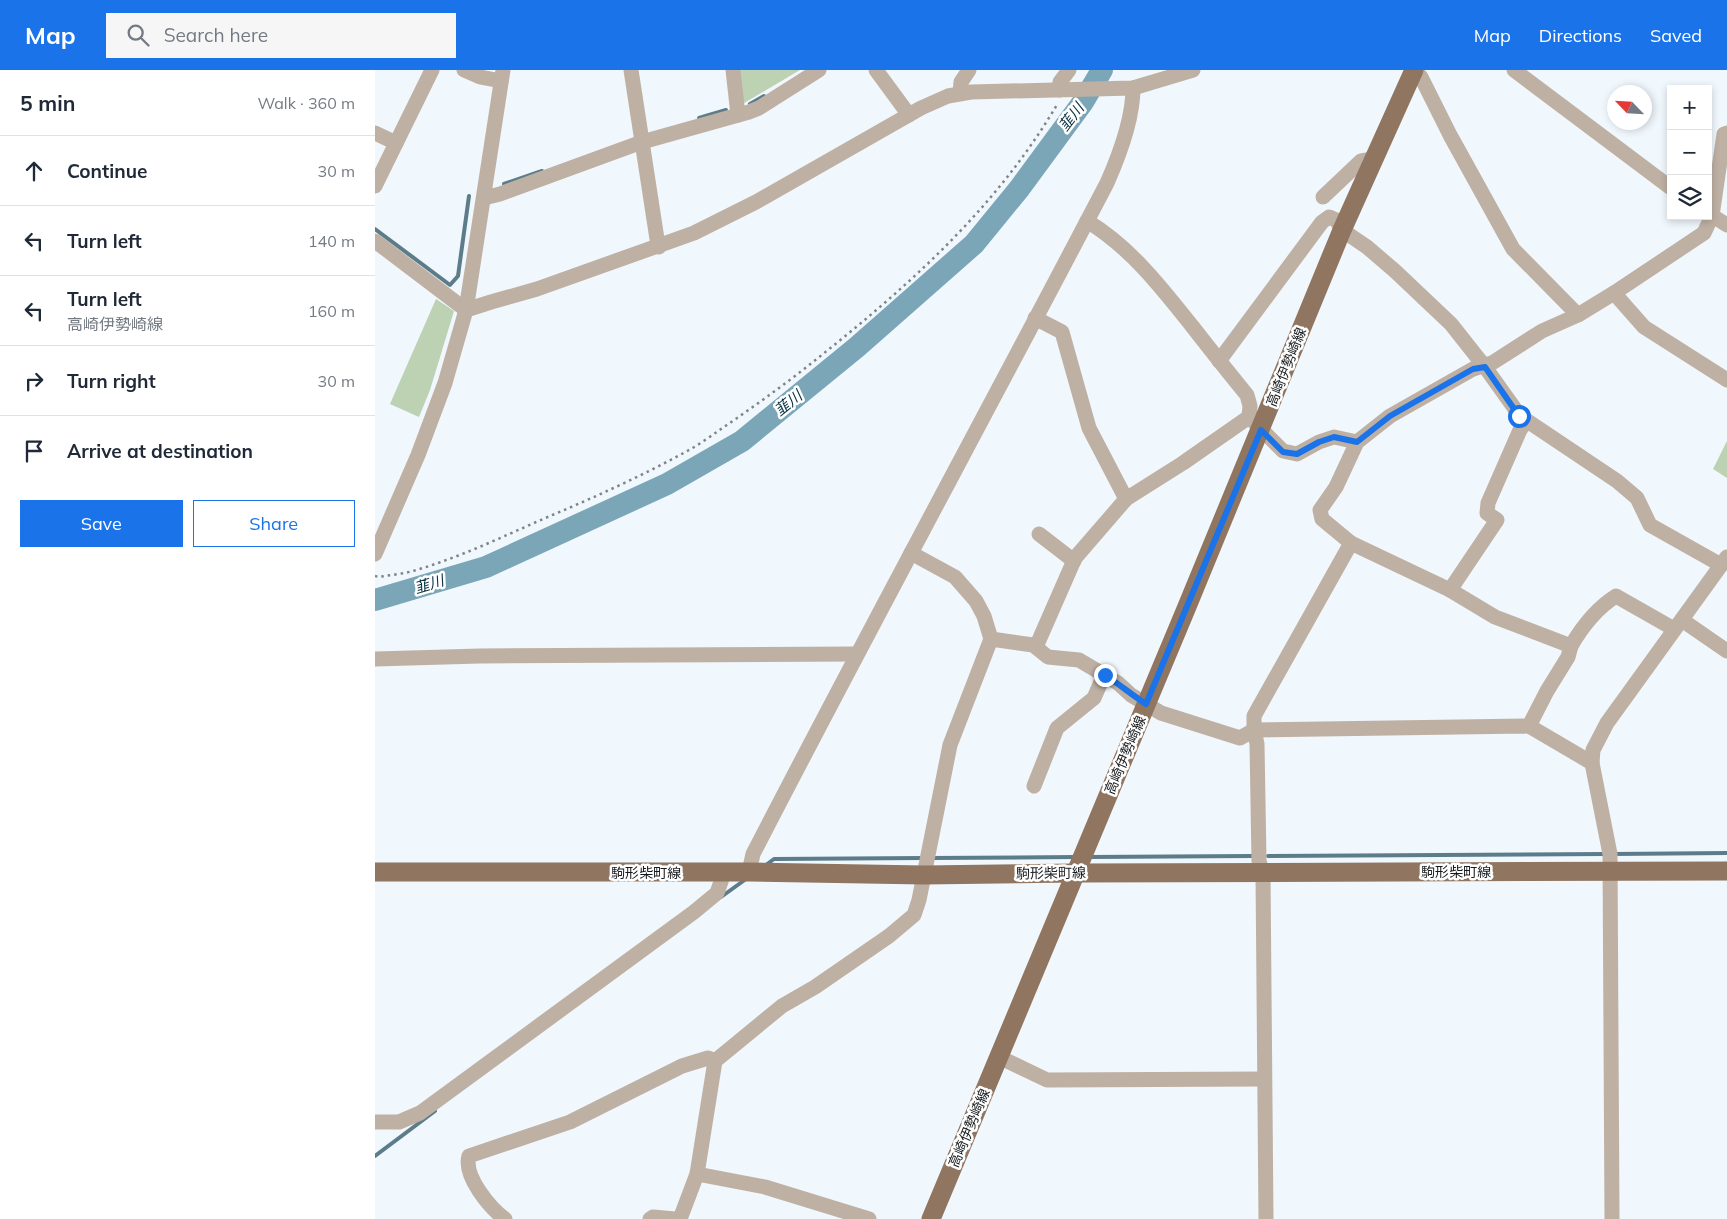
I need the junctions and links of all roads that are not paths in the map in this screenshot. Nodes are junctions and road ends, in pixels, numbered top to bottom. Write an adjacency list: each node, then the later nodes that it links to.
1 (432, 70): 21 (street)
2 (464, 70): 12 (street)
3 (631, 70): 20 (street)
4 (733, 70): 16 (street)
5 (819, 70): 16 (street)
6 (875, 70): 17 (street)
7 (969, 70): 15 (street)
8 (1069, 70): 14 (street)
9 (1193, 70): 13 (street)
10 (1414, 70): 22 (main road, 高崎伊勢崎線); 37 (street)
11 (1514, 70): 23 (street)
12 (502, 76): 26 (street)
13 (1133, 88): 14 (street); 30 (street)
14 (1064, 90): 15 (street)
15 (959, 93): 17 (street)
16 (738, 115): 20 (street)
17 (909, 115): 34 (street)
18 (375, 133): 21 (street)
19 (1727, 133): 27 (street)
20 (642, 142): 26 (street); 34 (street)
21 (396, 143): 24 (street)
22 (1373, 159): 25 (street); 32 (main road, 高崎伊勢崎線)
23 (1667, 185)
24 (375, 186)
25 (1323, 197)
26 (484, 198): 36 (street)
27 (1712, 203)
28 (1712, 216): 31 (street)
29 (1708, 220): 35 (street)
30 (1087, 221): 38 (street); 39 (street)
31 (1727, 225)
32 (1342, 230): 39 (street); 40 (street); 43 (main road, 高崎伊勢崎線)
33 (375, 241): 36 (street)
34 (659, 247): 36 (street)
35 (1614, 294): 37 (street); 41 (street)
36 (466, 310): 48 (street)
37 (1578, 315): 40 (street)
38 (1035, 318): 45 (street); 49 (street)
39 (1219, 361): 43 (street)
40 (1485, 367): 42 (street); 44 (street)
41 (1727, 380)
42 (1526, 421): 51 (street); 52 (street)
43 (1255, 423): 44 (street); 45 (street); 61 (main road, 高崎伊勢崎線)
44 (1357, 442): 47 (street)
45 (1125, 499): 50 (street)
46 (1039, 534): 50 (street)
47 (1351, 543): 52 (street); 63 (street)
48 (375, 554)
49 (911, 554): 54 (street); 58 (street)
50 (1074, 561): 56 (street)
51 (1723, 568): 53 (street)
52 (1451, 590): 55 (street)
53 (1678, 624): 55 (street); 57 (street); 64 (street)
54 (991, 640): 56 (street); 73 (street)
55 (1571, 646): 62 (street)
56 (1036, 647): 60 (street)
57 (1727, 651)
58 (856, 654): 59 (street); 68 (street)
59 (375, 659)
60 (1105, 675): 61 (street); 65 (street)
61 (1146, 704): 63 (street); 71 (main road, 高崎伊勢崎線)
62 (1529, 726): 63 (street); 64 (street)
63 (1254, 730): 72 (street)
64 (1592, 763): 69 (street)
65 (1034, 786)
66 (1727, 871): 69 (main road, 駒形柴町線)
67 (375, 872): 70 (main road, 駒形柴町線)
68 (749, 872): 70 (main road, 駒形柴町線); 73 (main road, 駒形柴町線)
69 (1609, 872): 72 (main road, 駒形柴町線); 86 (street)
70 (724, 873): 77 (street)
71 (1076, 873): 72 (main road, 駒形柴町線); 73 (main road, 駒形柴町線); 74 (main road, 高崎伊勢崎線)
72 (1263, 873): 76 (street)
73 (924, 875): 75 (street)
74 (999, 1057): 76 (street); 84 (main road, 高崎伊勢崎線)
75 (715, 1061): 78 (street); 79 (street)
76 (1264, 1079): 85 (street)
77 (375, 1122)
78 (697, 1174): 82 (street); 83 (street)
79 (505, 1219)
80 (650, 1219): 81 (street)
81 (675, 1219)
82 (681, 1219)
83 (869, 1219)
84 (931, 1219)
85 (1266, 1219)
86 (1612, 1219)

